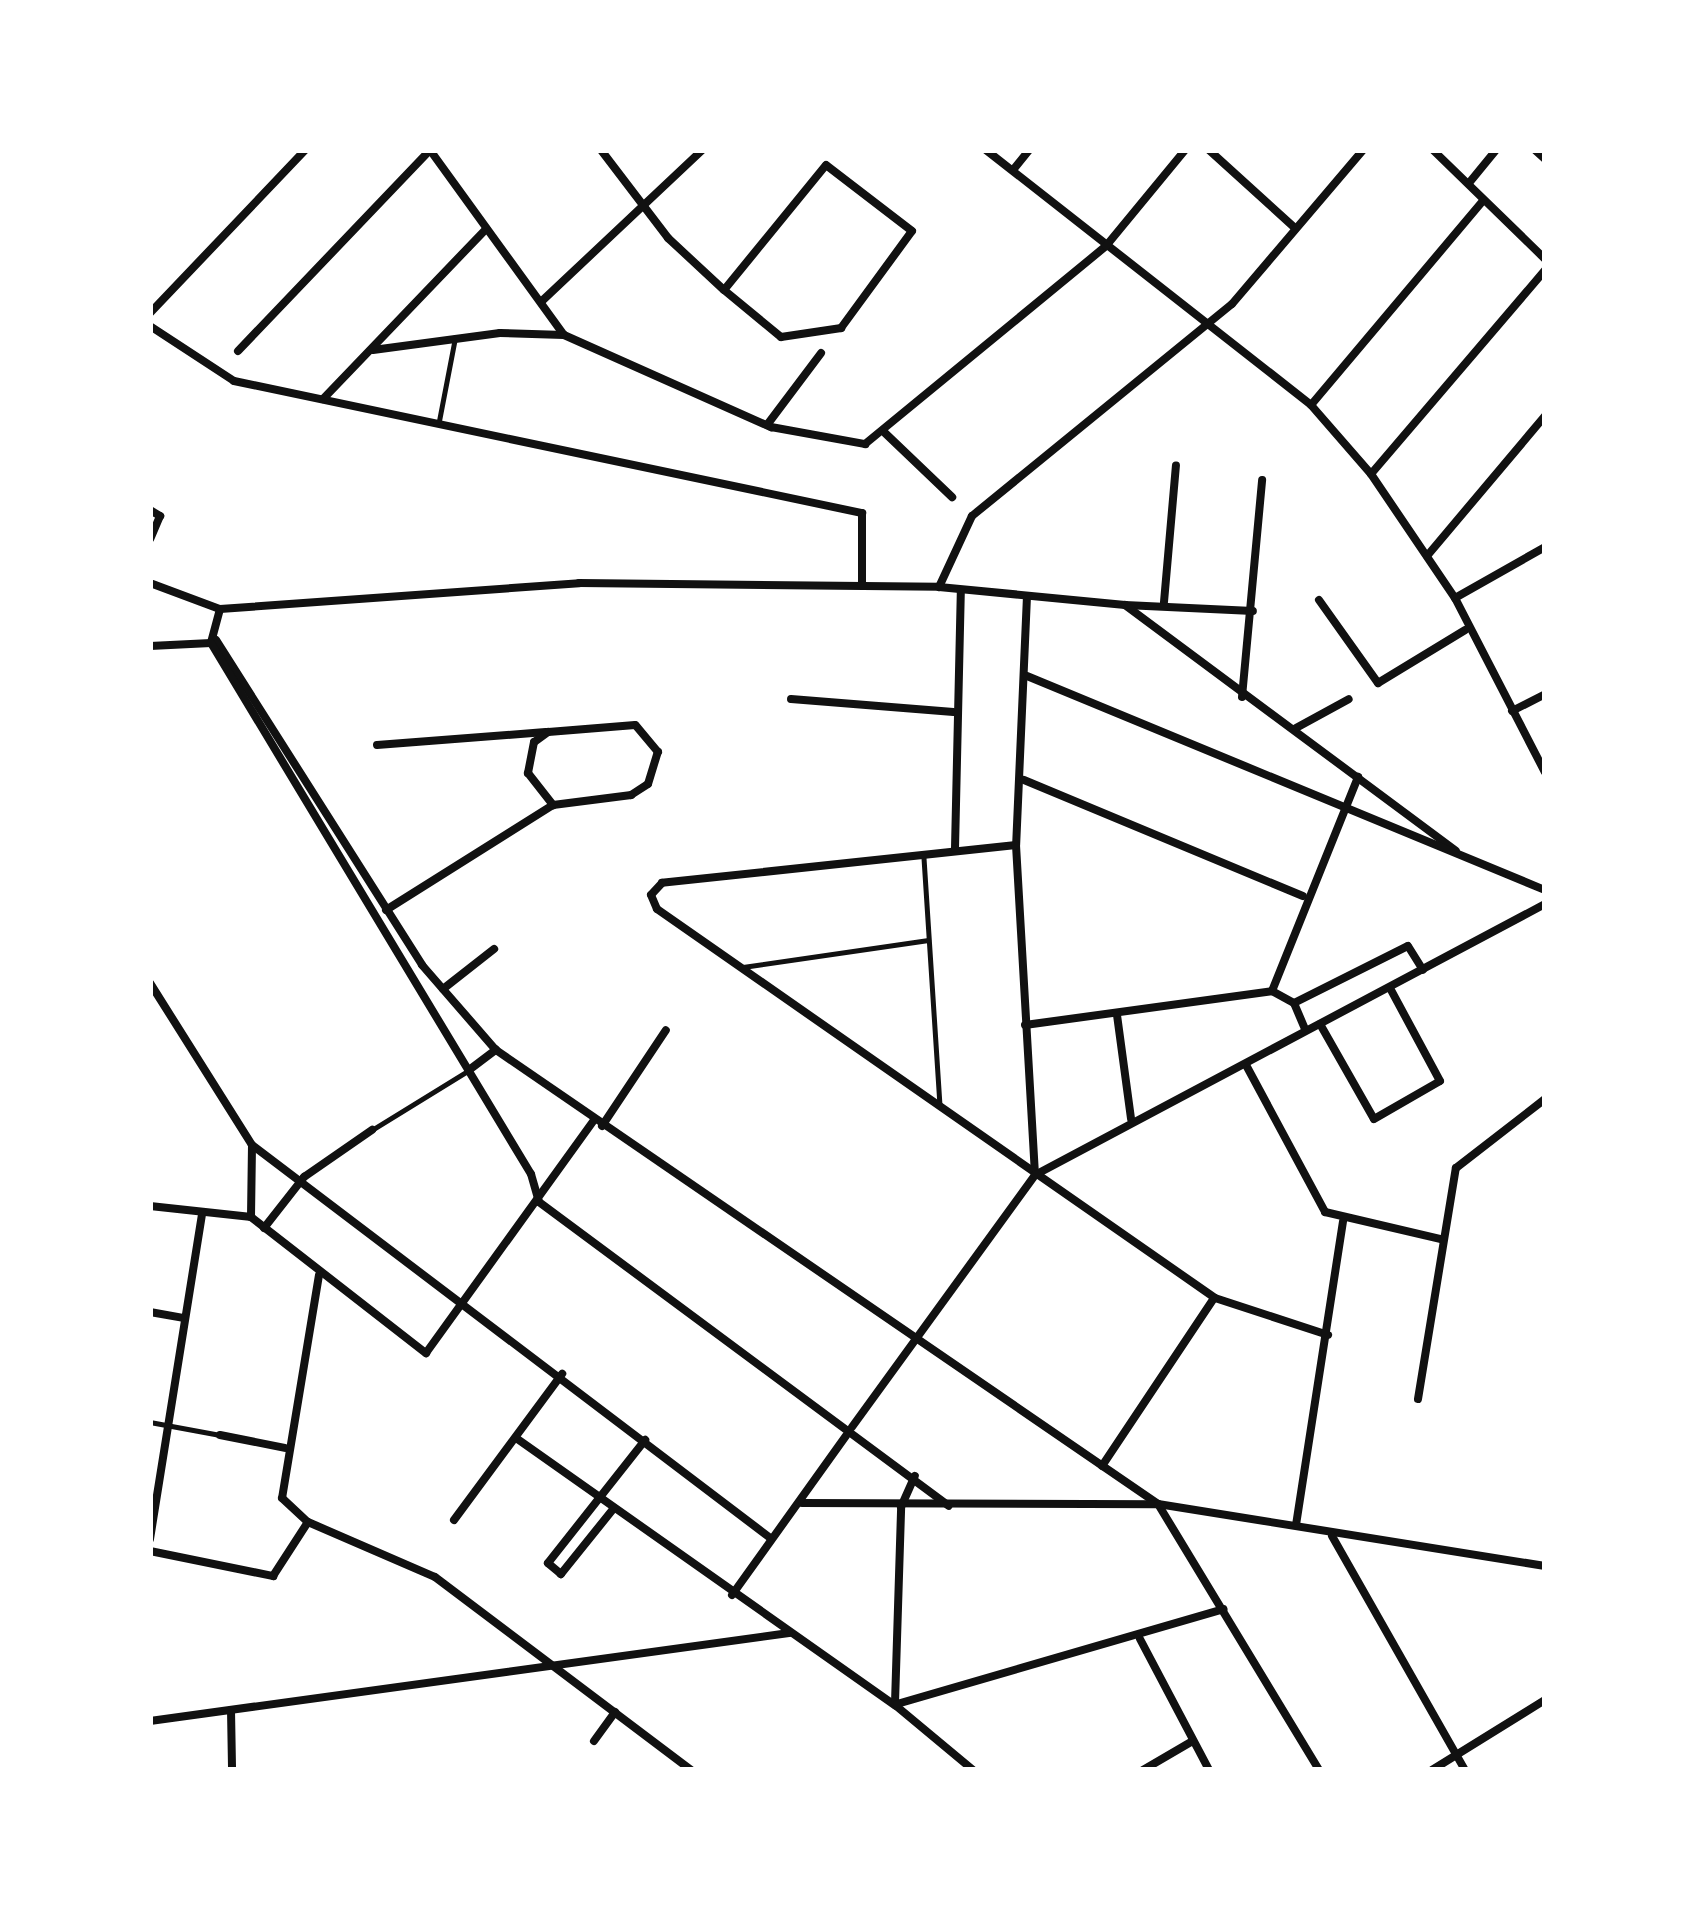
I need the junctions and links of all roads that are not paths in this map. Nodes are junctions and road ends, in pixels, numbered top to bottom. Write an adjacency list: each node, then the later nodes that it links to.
1 (305, 150): 25 (street)
2 (430, 150): 19 (street); 31 (street)
3 (601, 150): 16 (street)
4 (702, 150): 16 (street)
5 (986, 150): 14 (street)
6 (1029, 150): 14 (street)
7 (1185, 150): 20 (street)
8 (1209, 150): 18 (street)
9 (1363, 150): 18 (street)
10 (1433, 150): 15 (street)
11 (1496, 150): 15 (street)
12 (1535, 150): 13 (street)
13 (1545, 159)
14 (1013, 170): 20 (street)
15 (1469, 183): 17 (street)
16 (640, 201): 23 (street); 24 (street)
17 (1483, 201): 21 (street); 34 (street)
18 (1295, 228): 27 (street)
19 (486, 230): 24 (street); 30 (street)
20 (1106, 246): 27 (street); 38 (street)
21 (1545, 259)
22 (1545, 270): 40 (street)
23 (724, 290): 23 (street)
24 (542, 300): 28 (street)
25 (150, 313)
26 (150, 326): 33 (street)
27 (1206, 326): 34 (street); 49 (street)
28 (564, 335): 29 (street); 37 (street)
29 (454, 338): 30 (street); 36 (street)
30 (373, 350): 33 (street)
31 (238, 351)
32 (821, 353): 37 (street)
33 (323, 399): 36 (street)
34 (1311, 405): 40 (street)
35 (1545, 416): 46 (street)
36 (439, 425): 48 (street)
37 (767, 425): 38 (street)
38 (885, 433): 42 (street)
39 (1176, 466): 54 (street)
40 (1371, 474): 46 (street)
41 (1262, 480): 57 (street)
42 (952, 497)
43 (150, 510): 44 (street)
44 (150, 539)
45 (1545, 547): 52 (street)
46 (1427, 556): 52 (street)
47 (150, 584): 56 (street)
48 (862, 584): 49 (street); 56 (street)
49 (939, 587): 50 (street)
50 (961, 590): 51 (street); 67 (street)
51 (1027, 596): 55 (street); 61 (street)
52 (1455, 598): 58 (street)
53 (1319, 600): 58 (street)
54 (1164, 602): 55 (street); 57 (street)
55 (1125, 604): 63 (street)
56 (220, 609): 59 (street)
57 (1253, 611): 63 (street)
58 (1465, 630): 66 (street)
59 (213, 641): 60 (street); 83 (street); 100 (street)
60 (150, 646)
61 (1027, 676): 73 (street); 75 (street)
62 (1545, 694): 66 (street)
63 (1242, 697): 68 (street)
64 (791, 699): 67 (street)
65 (1349, 699): 68 (street)
66 (1512, 711): 71 (street)
67 (953, 712): 77 (street)
68 (1296, 728): 72 (street)
69 (548, 732): 70 (street); 74 (street); 74 (street)
70 (376, 746)
71 (1545, 772)
72 (1358, 777): 75 (street); 78 (street)
73 (1024, 780): 76 (street); 81 (street)
74 (553, 805): 83 (street)
75 (1341, 810): 78 (street); 81 (street)
76 (1016, 845): 77 (street); 95 (street)
77 (955, 848): 79 (street)
78 (1456, 851): 80 (street)
79 (923, 853): 84 (street); 86 (street)
80 (1545, 890)
81 (1304, 896): 91 (street)
82 (1545, 904): 87 (street)
83 (386, 910): 90 (street)
84 (928, 940): 86 (street); 102 (street)
85 (494, 949): 90 (street)
86 (742, 968): 102 (street)
87 (1423, 970): 89 (street); 92 (street)
88 (150, 982): 106 (street)
89 (1390, 988): 94 (street); 94 (street)
90 (443, 989): 98 (street)
91 (1272, 991): 92 (street); 93 (street)
92 (1294, 1003): 96 (street)
93 (1117, 1015): 95 (street); 103 (street)
94 (1321, 1024): 96 (street)
95 (1025, 1025): 107 (street)
96 (1305, 1029): 99 (street)
97 (666, 1030): 104 (street)
98 (496, 1050): 100 (street); 104 (street)
99 (1246, 1065): 103 (street); 113 (street)
100 (470, 1070): 105 (street); 109 (street)
101 (1545, 1100): 115 (street)
102 (940, 1104): 107 (street)
103 (1131, 1119): 107 (street)
104 (598, 1123): 109 (street); 122 (street)
105 (372, 1130): 108 (street)
106 (253, 1145): 108 (street); 112 (street)
107 (1035, 1175): 118 (street); 122 (street)
108 (304, 1177): 114 (street); 117 (street)
109 (539, 1202): 117 (street); 127 (street)
110 (150, 1206): 111 (street)
111 (202, 1213): 112 (street); 120 (street)
112 (250, 1216): 114 (street)
113 (1343, 1222): 115 (street); 121 (street)
114 (264, 1228): 116 (street)
115 (1440, 1238): 124 (street)
116 (320, 1275): 117 (street); 131 (street)
117 (464, 1298): 123 (street)
118 (1214, 1298): 121 (street); 132 (street)
119 (150, 1312): 120 (street)
120 (184, 1318): 126 (street)
121 (1328, 1336): 142 (street)
122 (920, 1341): 127 (street); 132 (street)
123 (562, 1374): 129 (street); 130 (street)
124 (1418, 1399)
125 (150, 1422): 126 (street)
126 (167, 1425): 128 (street); 145 (street)
127 (849, 1432): 133 (street); 135 (street)
128 (220, 1435): 131 (street)
129 (516, 1438): 134 (street); 140 (street)
130 (645, 1439): 134 (street); 144 (street)
131 (285, 1448): 141 (street)
132 (1102, 1466): 136 (street)
133 (915, 1475): 137 (street); 138 (street)
134 (599, 1498): 139 (street); 139 (street)
135 (802, 1503): 138 (street); 144 (street)
136 (1158, 1504): 137 (street); 142 (street); 149 (street)
137 (949, 1506): 138 (street)
138 (901, 1507): 154 (street)
139 (614, 1508): 148 (street)
140 (454, 1520)
141 (308, 1522): 146 (street); 152 (street)
142 (1296, 1525): 143 (street)
143 (1331, 1534): 147 (street); 160 (street)
144 (769, 1537): 148 (street)
145 (150, 1539)
146 (150, 1551)
147 (1545, 1566)
148 (733, 1594): 150 (street)
149 (1223, 1610): 151 (street); 166 (street)
150 (789, 1633): 152 (street); 154 (street)
151 (1140, 1640): 154 (street); 159 (street)
152 (542, 1665): 155 (street); 156 (street)
153 (1545, 1700): 160 (street)
154 (895, 1705): 163 (street)
155 (232, 1710): 157 (street); 161 (street)
156 (616, 1712): 158 (street); 162 (street)
157 (150, 1721)
158 (594, 1741)
159 (1191, 1742): 164 (street); 165 (street)
160 (1456, 1754): 167 (street); 168 (street)
161 (232, 1770)
162 (691, 1770)
163 (974, 1770)
164 (1143, 1770)
165 (1209, 1770)
166 (1319, 1770)
167 (1432, 1770)
168 (1465, 1770)

